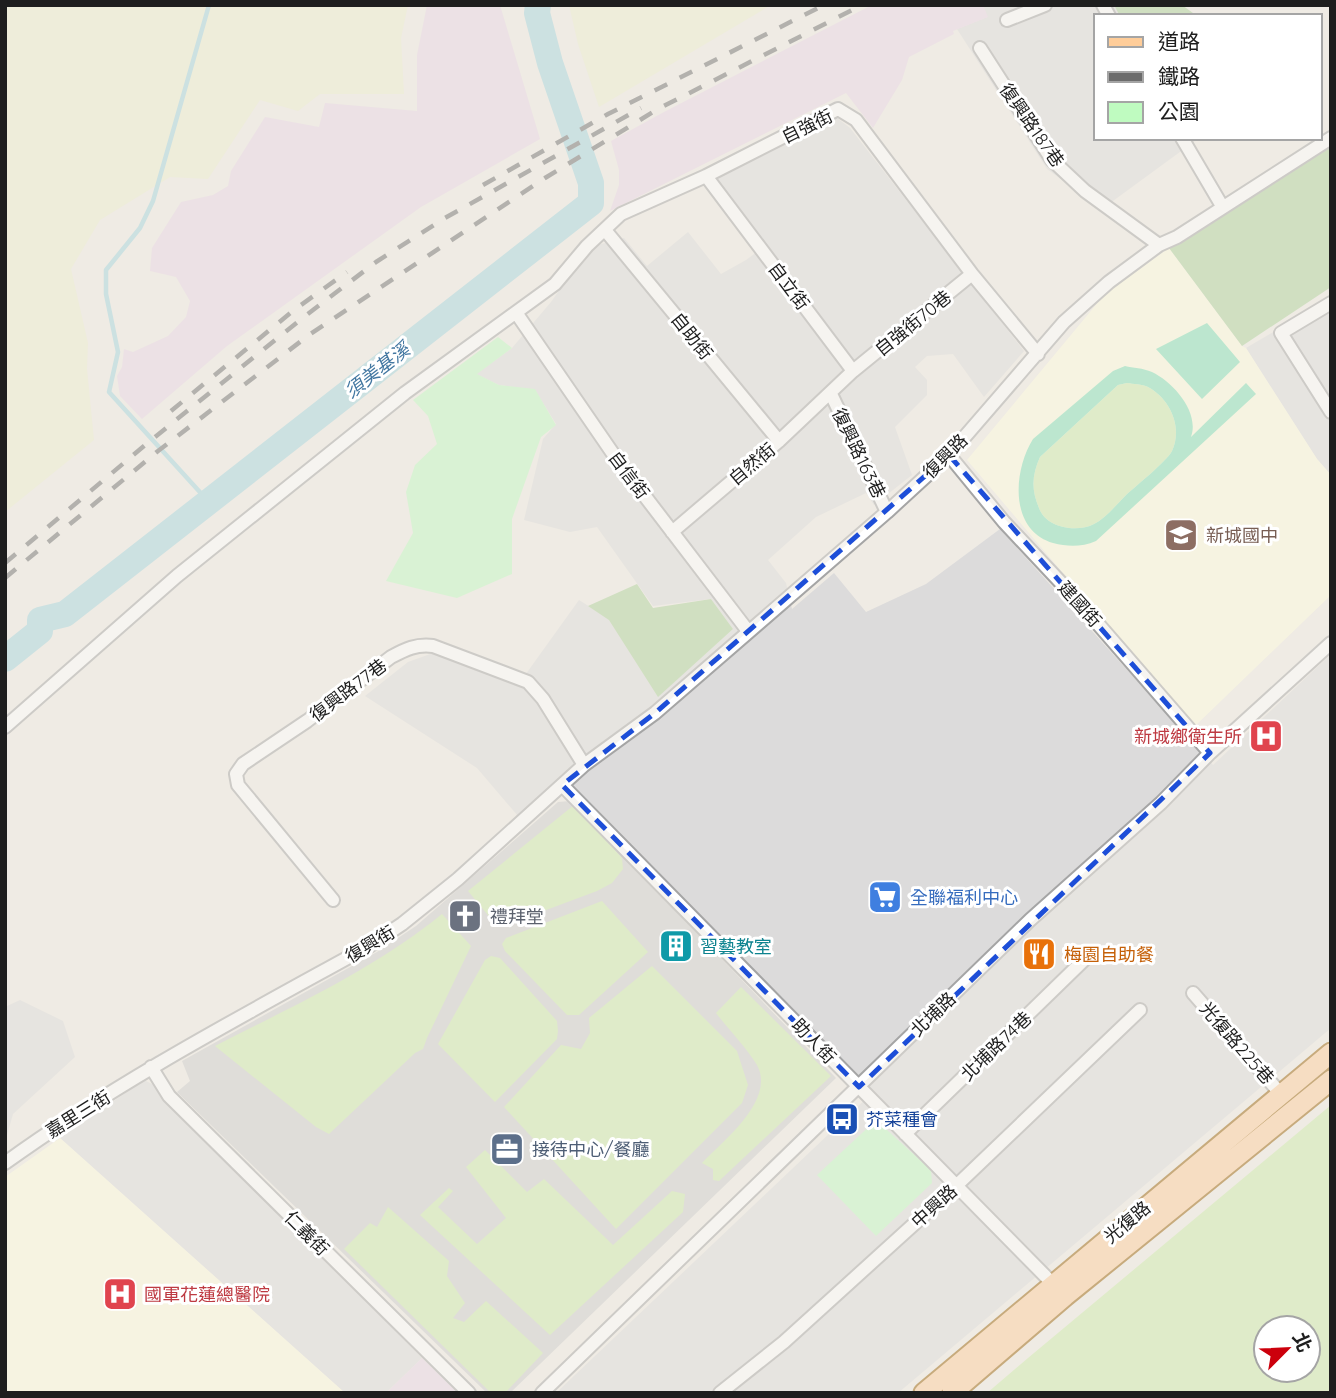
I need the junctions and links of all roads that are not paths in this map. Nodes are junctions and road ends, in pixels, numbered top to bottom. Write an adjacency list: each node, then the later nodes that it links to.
1 (1045, 5): 2 (street)
2 (1007, 20)
3 (980, 48): 9 (street, 復興路187巷)
4 (1331, 138): 7 (street, 復興路)
5 (1183, 140): 7 (street)
6 (706, 176): 8 (street, 自強街); 10 (street, 自強街); 14 (street, 自立街)
7 (1222, 206): 9 (street, 復興路)
8 (605, 230): 12 (street, 自強街); 17 (street, 自助街)
9 (1159, 246): 13 (street, 復興路)
10 (972, 274): 13 (street, 自強街); 14 (street, 自強街70巷)
11 (1331, 303): 16 (street)
12 (517, 314): 20 (street, 自信街); 23 (street, 自強街)
13 (1038, 354): 18 (street, 復興路)
14 (853, 371): 15 (street)
15 (831, 394): 17 (street, 自然街); 19 (street, 復興路163巷)
16 (1331, 412)
17 (779, 441): 20 (street, 自然街)
18 (949, 455): 19 (street, 復興路); 24 (street, 建國街)
19 (887, 512): 21 (street, 復興路)
20 (672, 532): 21 (street, 自信街)
21 (748, 631): 25 (street, 復興路)
22 (1331, 643): 24 (street, 北埔路)
23 (5, 727)
24 (1210, 753): 34 (street, 北埔路)
25 (584, 765): 26 (street, 復興路); 27 (street, 復興路77巷)
26 (562, 785): 32 (street, 復興街); 34 (street, 助人街)
27 (333, 900)
28 (1087, 957): 36 (street, 北埔路74巷)
29 (1193, 993): 35 (street, 光復路225巷)
30 (1140, 1010): 38 (street, 中興路)
31 (1331, 1053): 35 (main road, 光復路)
32 (151, 1067): 37 (street, 嘉里三街); 40 (street, 仁義街)
33 (1331, 1080): 39 (main road, 光復路)
34 (859, 1087): 36 (street, 助人街); 41 (street, 北埔路)
35 (1280, 1093): 39 (main road, 光復路)
36 (905, 1135): 38 (street, 助人街)
37 (5, 1163)
38 (956, 1186): 39 (street, 助人街); 42 (street, 中興路)
39 (1059, 1290): 43 (main road, 光復路); 44 (main road, 光復路)
40 (469, 1393)
41 (542, 1393)
42 (720, 1393)
43 (924, 1393)
44 (952, 1393)

